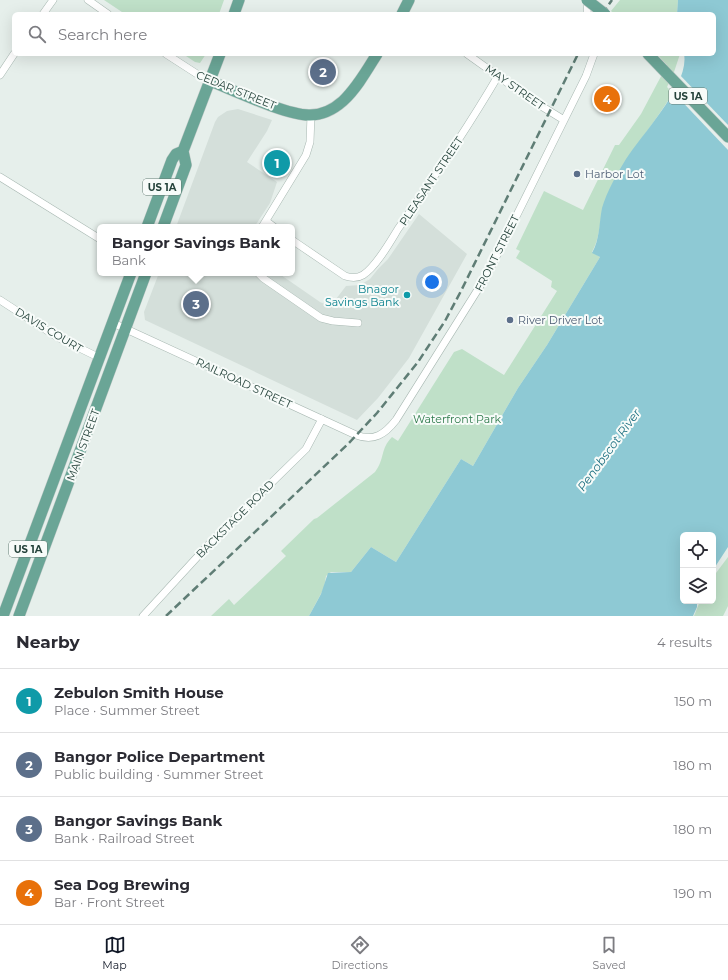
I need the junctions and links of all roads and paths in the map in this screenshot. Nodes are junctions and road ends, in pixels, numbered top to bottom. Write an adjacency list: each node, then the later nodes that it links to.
1 (53, 0): 7 (street)
2 (88, 0): 8 (street)
3 (239, 0): 9 (main road)
4 (416, 0): 6 (main road)
5 (588, 0): 10 (street); 11 (main road, bridge)
6 (406, 9)
7 (44, 12)
8 (105, 12)
9 (235, 12)
10 (587, 12)
11 (603, 12)
12 (13, 56): 19 (street)
13 (169, 56): 21 (street, CEDAR STREET)
14 (219, 56): 21 (main road)
15 (376, 56): 22 (main road)
16 (470, 56): 20 (street, MAY STREET)
17 (593, 56): 23 (street, FRONT STREET)
18 (650, 56): 24 (main road, US 1A)
19 (0, 75)
20 (498, 76): 23 (street, MAY STREET); 31 (street, PLEASANT STREET)
21 (210, 81): 22 (main road, CEDAR STREET); 25 (main road, US 1A)
22 (311, 115): 29 (street)
23 (564, 120): 41 (street, FRONT STREET)
24 (728, 137)
25 (183, 151): 27 (main road, US 1A); 28 (main road, US 1A)
26 (0, 177): 30 (street)
27 (148, 224)
28 (164, 224)
29 (264, 224)
30 (97, 237)
31 (295, 242)
32 (130, 276): 36 (main road, MAIN STREET / US 1A)
33 (145, 276): 38 (main road, MAIN STREET / US 1A)
34 (262, 276): 37 (street)
35 (0, 300): 39 (street, DAVIS COURT)
36 (113, 323): 38 (street, RAILROAD STREET); 39 (main road, MAIN STREET / US 1A)
37 (358, 323)
38 (126, 329): 40 (street, RAILROAD STREET); 43 (main road, MAIN STREET / US 1A)
39 (100, 358): 42 (main road, MAIN STREET / US 1A)
40 (322, 419): 41 (street, RAILROAD STREET); 44 (street, BACKSTAGE ROAD)
41 (376, 437)
42 (3, 616)
43 (19, 616)
44 (143, 616)

